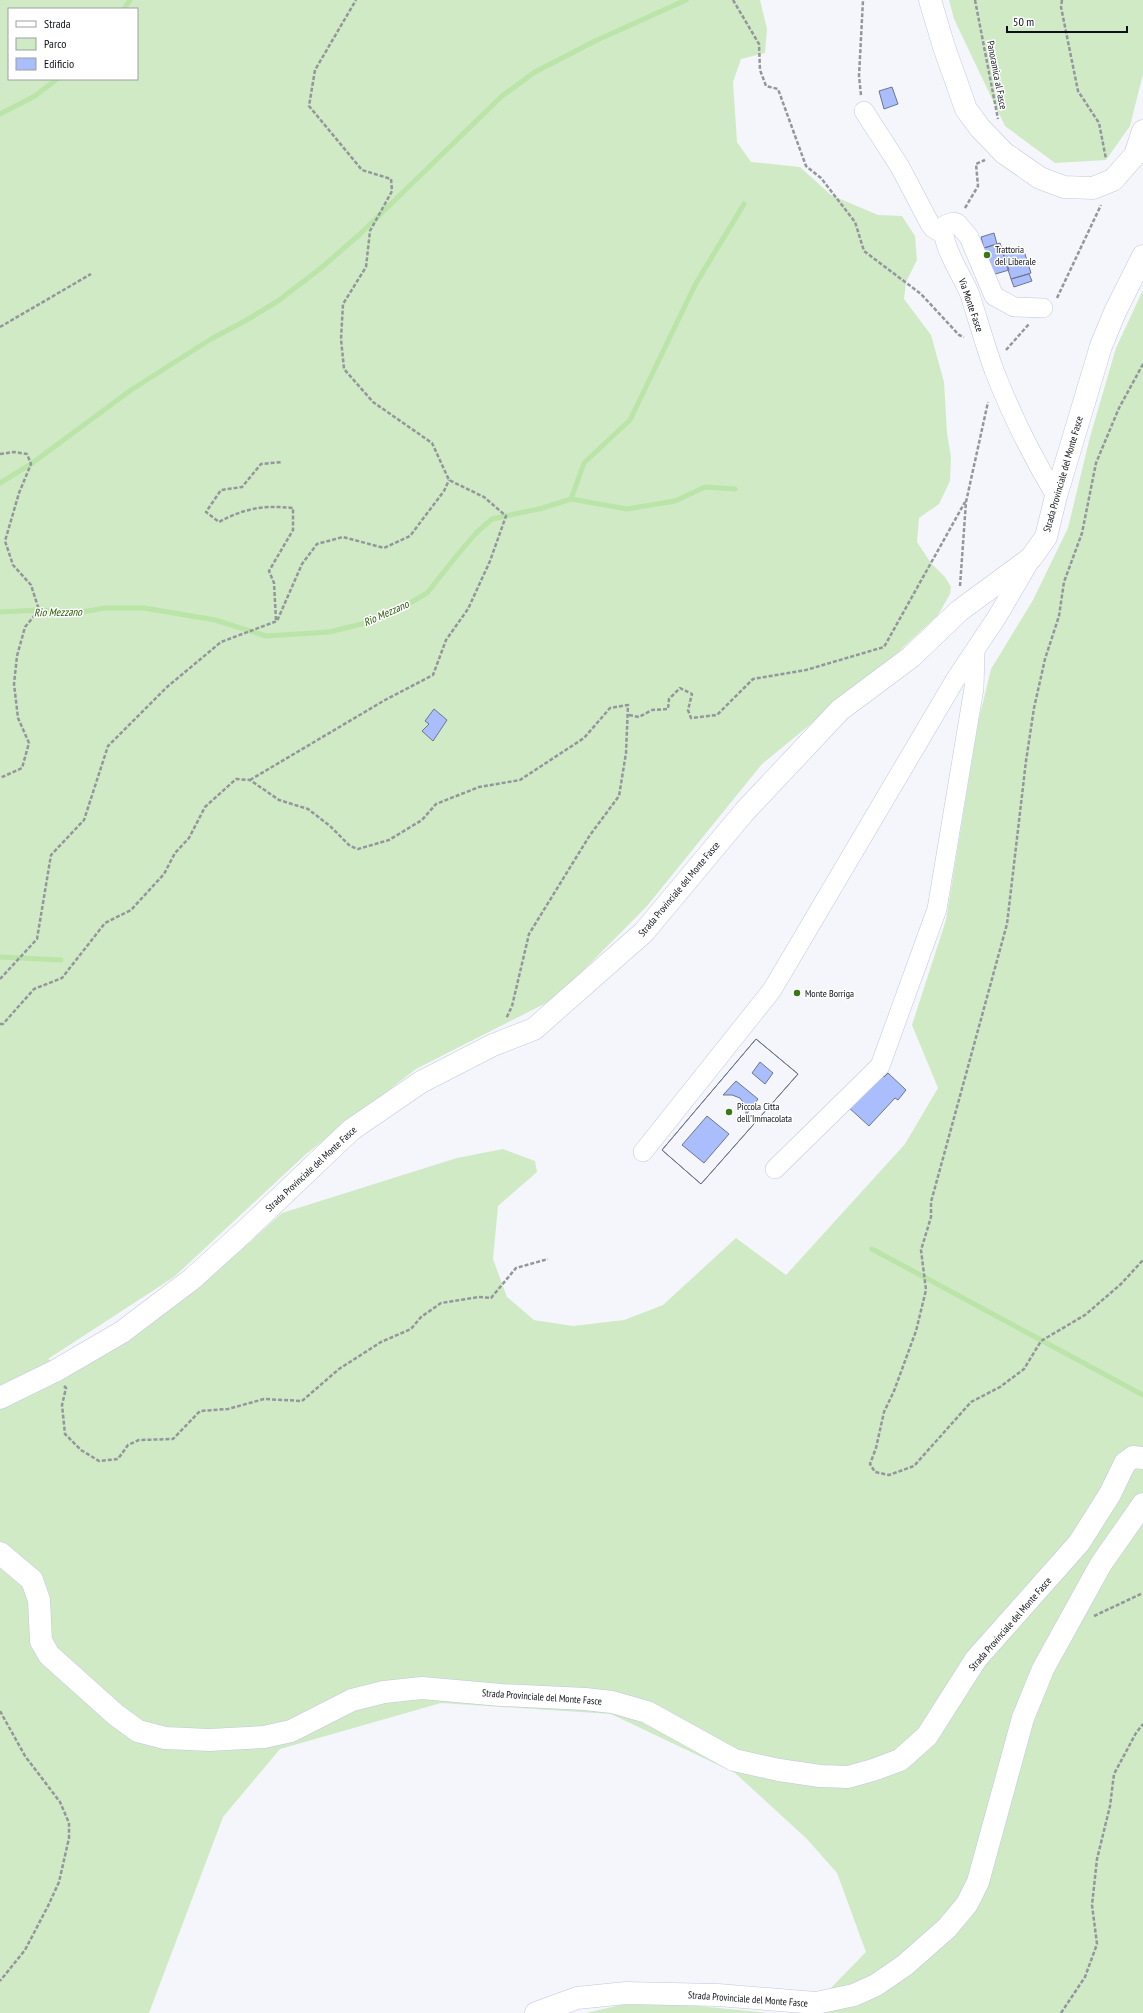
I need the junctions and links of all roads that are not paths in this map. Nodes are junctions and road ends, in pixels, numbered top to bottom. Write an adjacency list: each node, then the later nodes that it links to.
1 (930, 0): 3 (main road)
2 (864, 111): 4 (street)
3 (1143, 131)
4 (958, 232): 6 (street); 7 (street, Via Monte Fasce)
5 (1143, 256): 7 (main road, Strada Provinciale del Monte Fasce)
6 (1043, 308)
7 (1056, 496): 8 (main road, Strada Provinciale del Monte Fasce)
8 (1031, 558): 9 (street); 12 (main road, Strada Provinciale del Monte Fasce)
9 (975, 652): 10 (street); 11 (street)
10 (643, 1152)
11 (775, 1169)
12 (0, 1398)
13 (1143, 1458): 15 (main road, Strada Provinciale del Monte Fasce)
14 (1143, 1504): 16 (main road, Strada Provinciale del Monte Fasce)
15 (0, 1553)
16 (536, 2013)

